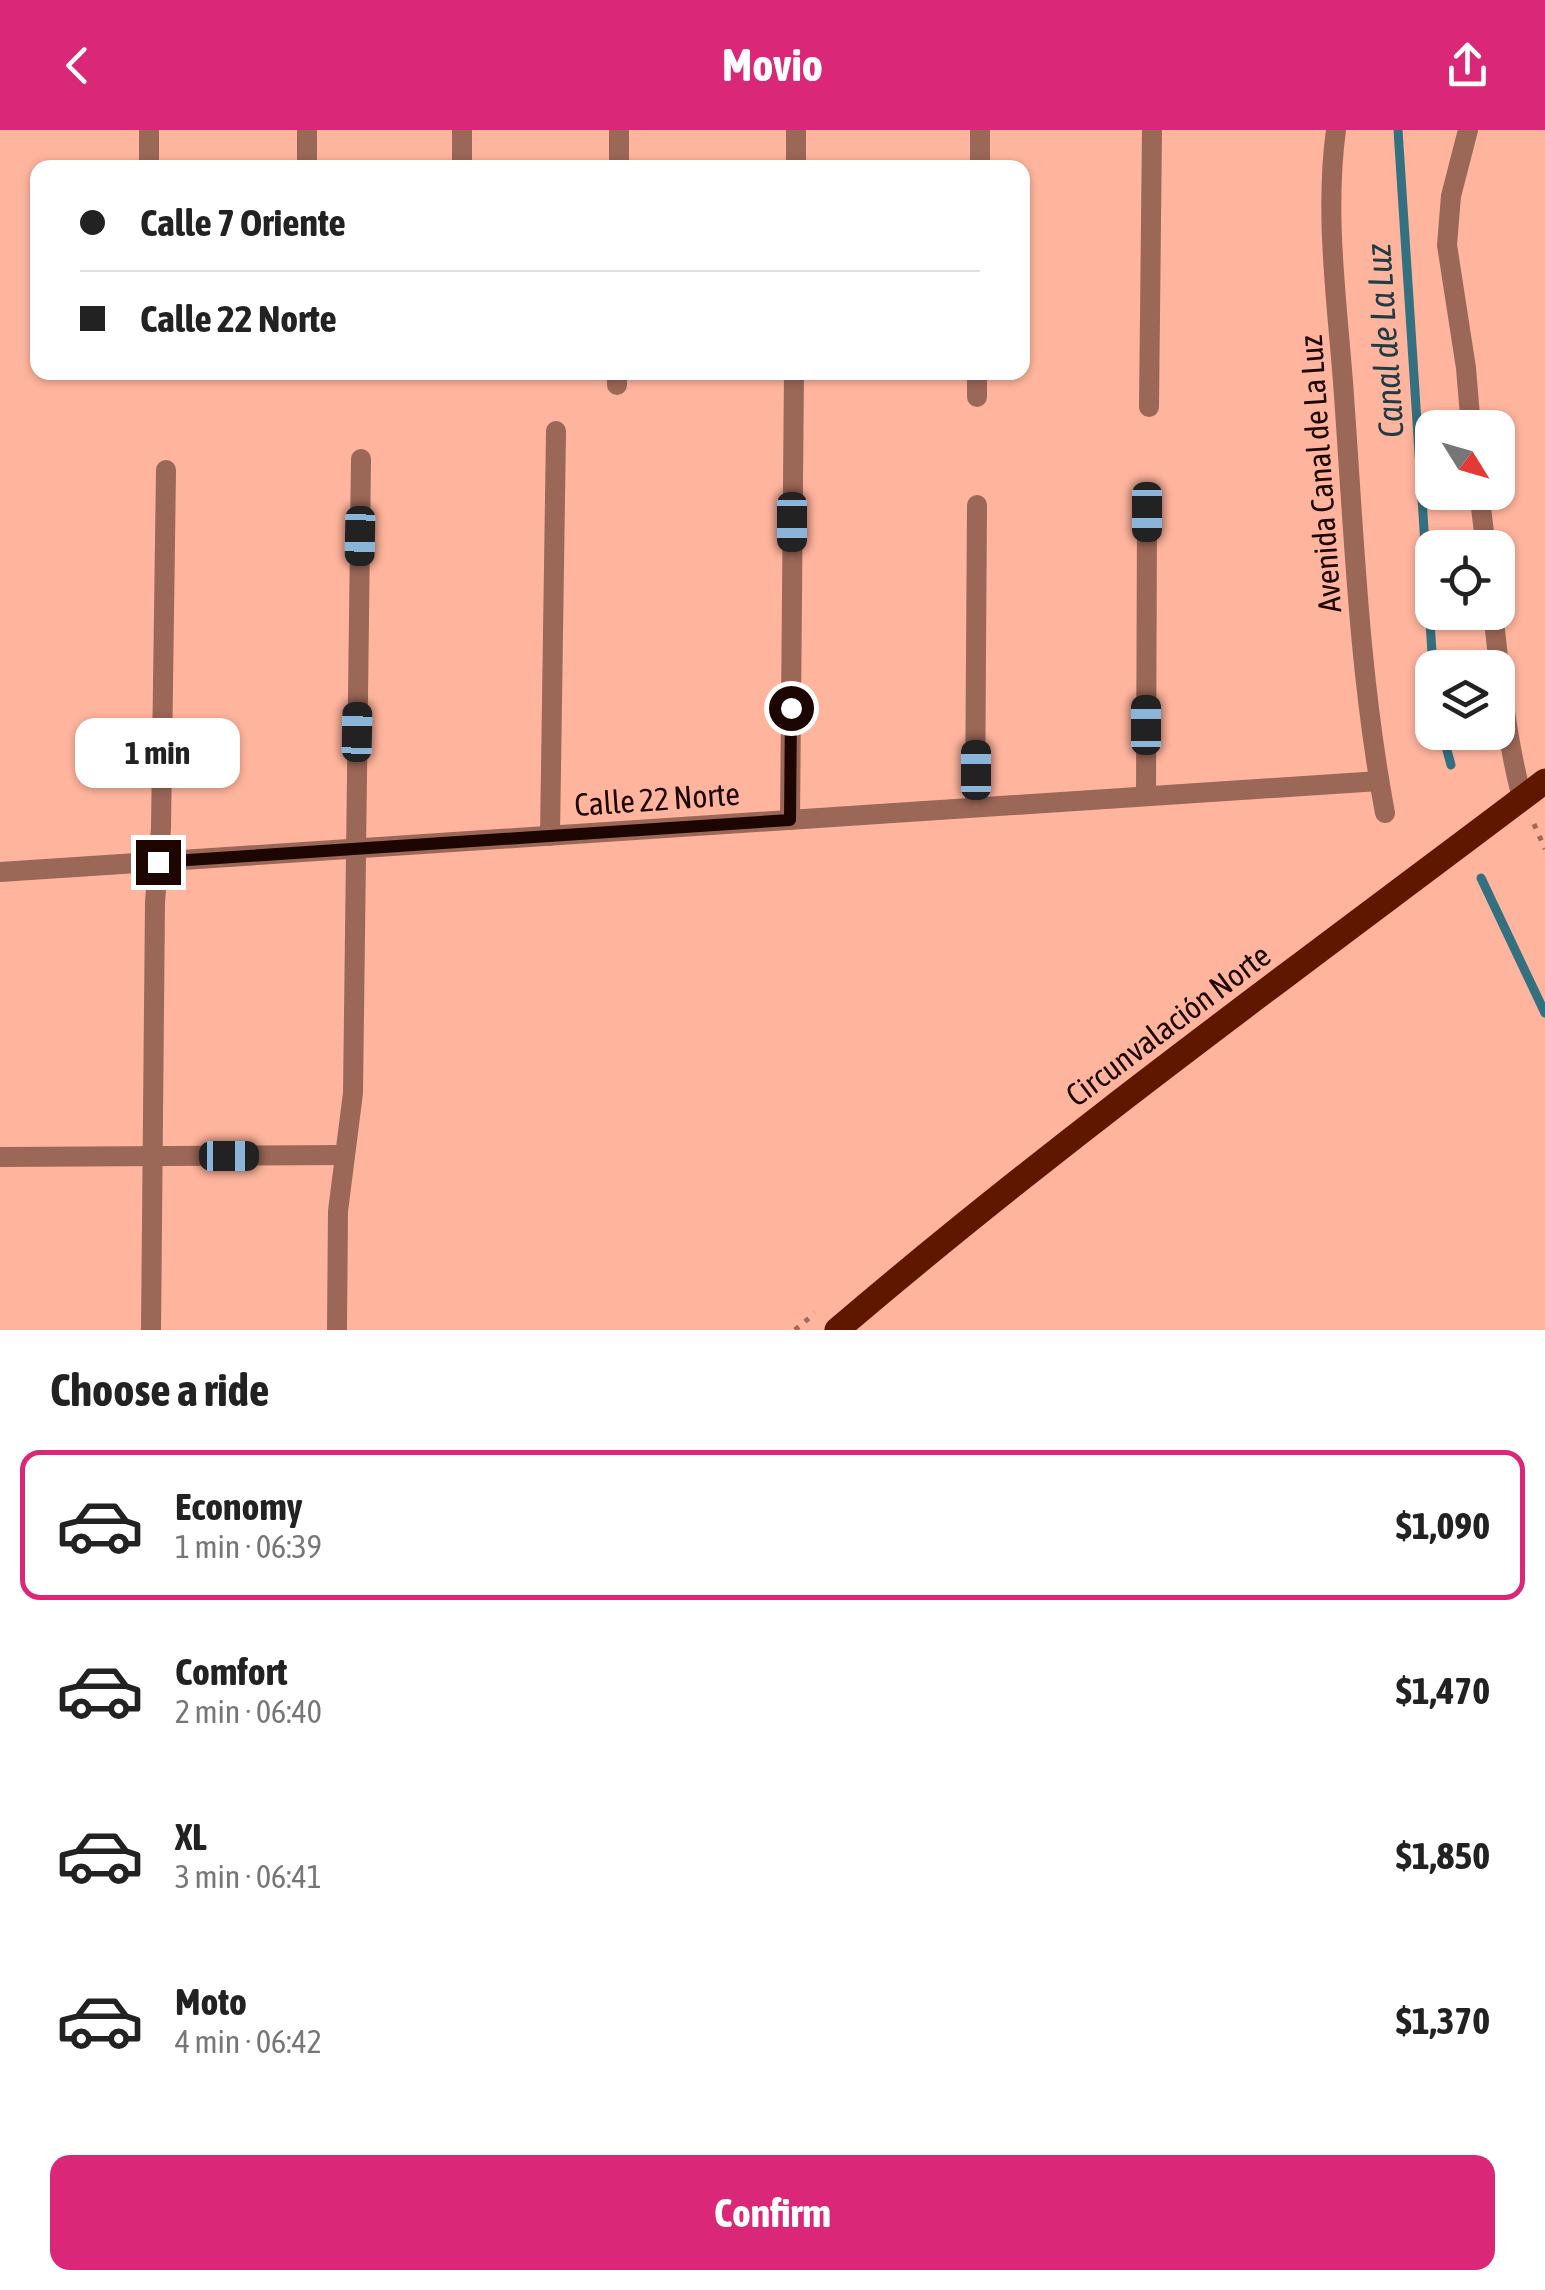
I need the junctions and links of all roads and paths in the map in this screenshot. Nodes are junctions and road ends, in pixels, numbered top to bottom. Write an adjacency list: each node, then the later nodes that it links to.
1 (149, 130): 10 (street)
2 (307, 130): 11 (street)
3 (462, 130): 12 (street)
4 (619, 130): 13 (street)
5 (796, 130): 14 (street)
6 (980, 130): 15 (street)
7 (1152, 130): 19 (street)
8 (1336, 130): 28 (street, Avenida Canal de La Luz)
9 (1468, 130): 20 (street)
10 (149, 160)
11 (307, 160)
12 (462, 160)
13 (619, 160)
14 (796, 160)
15 (980, 160)
16 (794, 380): 33 (street)
17 (977, 380): 18 (street)
18 (977, 397)
19 (1148, 407)
20 (1470, 410)
21 (556, 430): 34 (street)
22 (361, 458): 35 (street)
23 (166, 470): 36 (street)
24 (977, 505): 31 (street)
25 (1147, 512): 29 (street)
26 (1496, 630): 30 (street)
27 (1545, 780): 30 (main road, Circunvalación Norte)
28 (1379, 781): 29 (street, Calle 22 Norte); 32 (street, Avenida Canal de La Luz)
29 (1146, 796): 31 (street, Calle 22 Norte)
30 (1522, 798): 43 (main road, Circunvalación Norte)
31 (976, 808): 33 (street, Calle 22 Norte)
32 (1384, 813)
33 (790, 820): 34 (street, Calle 22 Norte)
34 (550, 836): 35 (street, Calle 22 Norte)
35 (355, 849): 36 (street, Calle 22 Norte); 39 (street)
36 (158, 862): 37 (street, Calle 22 Norte); 38 (street)
37 (0, 872)
38 (152, 1156): 39 (street); 40 (street); 41 (street)
39 (345, 1156): 42 (street)
40 (0, 1157)
41 (151, 1330)
42 (337, 1330)
43 (837, 1330)

